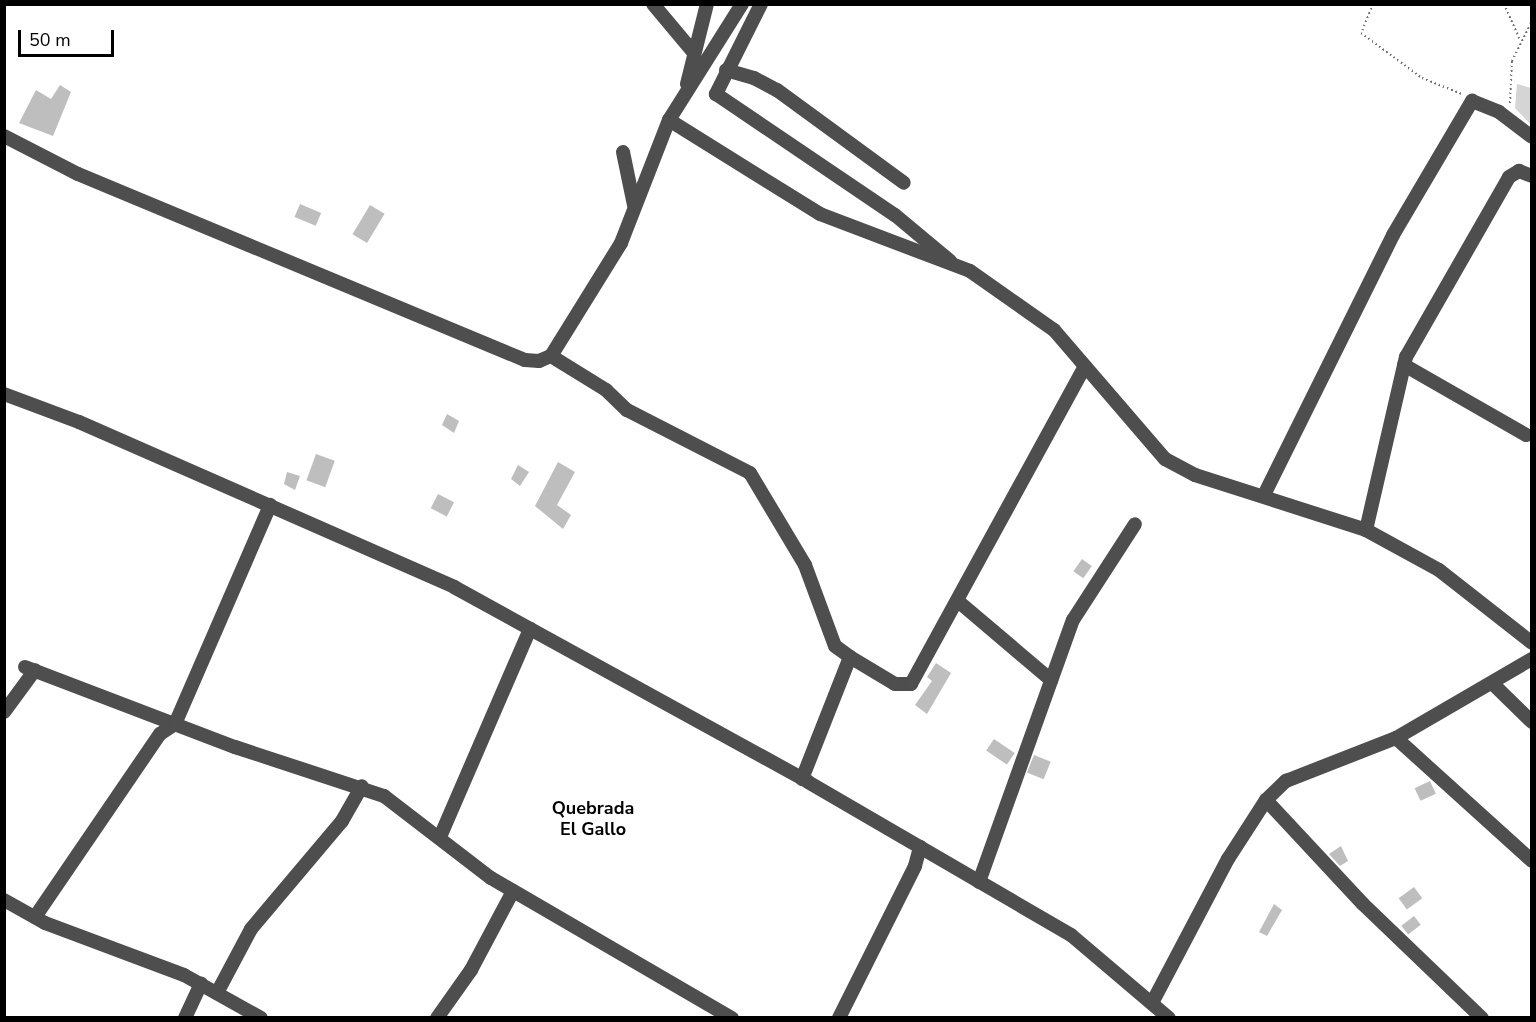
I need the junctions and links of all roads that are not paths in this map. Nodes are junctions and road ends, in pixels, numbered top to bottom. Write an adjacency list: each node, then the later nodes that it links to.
1 (654, 4): 5 (street)
2 (707, 4): 5 (street)
3 (742, 4): 6 (street)
4 (761, 4): 7 (street)
5 (694, 53): 8 (street)
6 (696, 76): 7 (street); 8 (street)
7 (724, 76): 14 (street); 16 (street)
8 (686, 92): 9 (street)
9 (669, 120): 15 (street); 16 (street)
10 (4, 136): 17 (street)
11 (1532, 136): 22 (street)
12 (623, 152): 15 (street)
13 (1532, 177): 18 (street)
14 (904, 183)
15 (634, 207): 17 (street)
16 (953, 265): 19 (street)
17 (551, 356): 29 (street)
18 (1404, 364): 21 (street); 25 (street)
19 (1085, 366): 22 (street); 26 (street)
20 (4, 394): 23 (street)
21 (1527, 435)
22 (1264, 495): 25 (street)
23 (270, 505): 27 (street); 35 (street)
24 (1135, 524): 31 (street)
25 (1366, 530): 28 (street)
26 (959, 602): 29 (street); 31 (street)
27 (530, 629): 37 (street); 40 (street)
28 (1532, 643)
29 (850, 657): 37 (street)
30 (1532, 659): 32 (street)
31 (1051, 680): 43 (street)
32 (1492, 683): 34 (street); 36 (street)
33 (4, 712): 35 (street)
34 (1532, 722)
35 (175, 724): 38 (street); 46 (street)
36 (1396, 738): 39 (street); 42 (street)
37 (802, 779): 41 (street)
38 (362, 786): 40 (street); 48 (street)
39 (1266, 800): 49 (street); 57 (street)
40 (440, 837): 44 (street)
41 (920, 847): 43 (street); 55 (street)
42 (1532, 861)
43 (980, 882): 49 (street)
44 (513, 891): 50 (street); 53 (street)
45 (4, 900): 46 (street)
46 (35, 917): 47 (street)
47 (201, 984): 48 (street); 51 (street)
48 (217, 993): 52 (street)
49 (1152, 1003): 56 (street)
50 (716, 1013): 54 (street)
51 (185, 1017)
52 (261, 1017)
53 (437, 1017)
54 (732, 1017)
55 (839, 1017)
56 (1166, 1017)
57 (1482, 1017)

